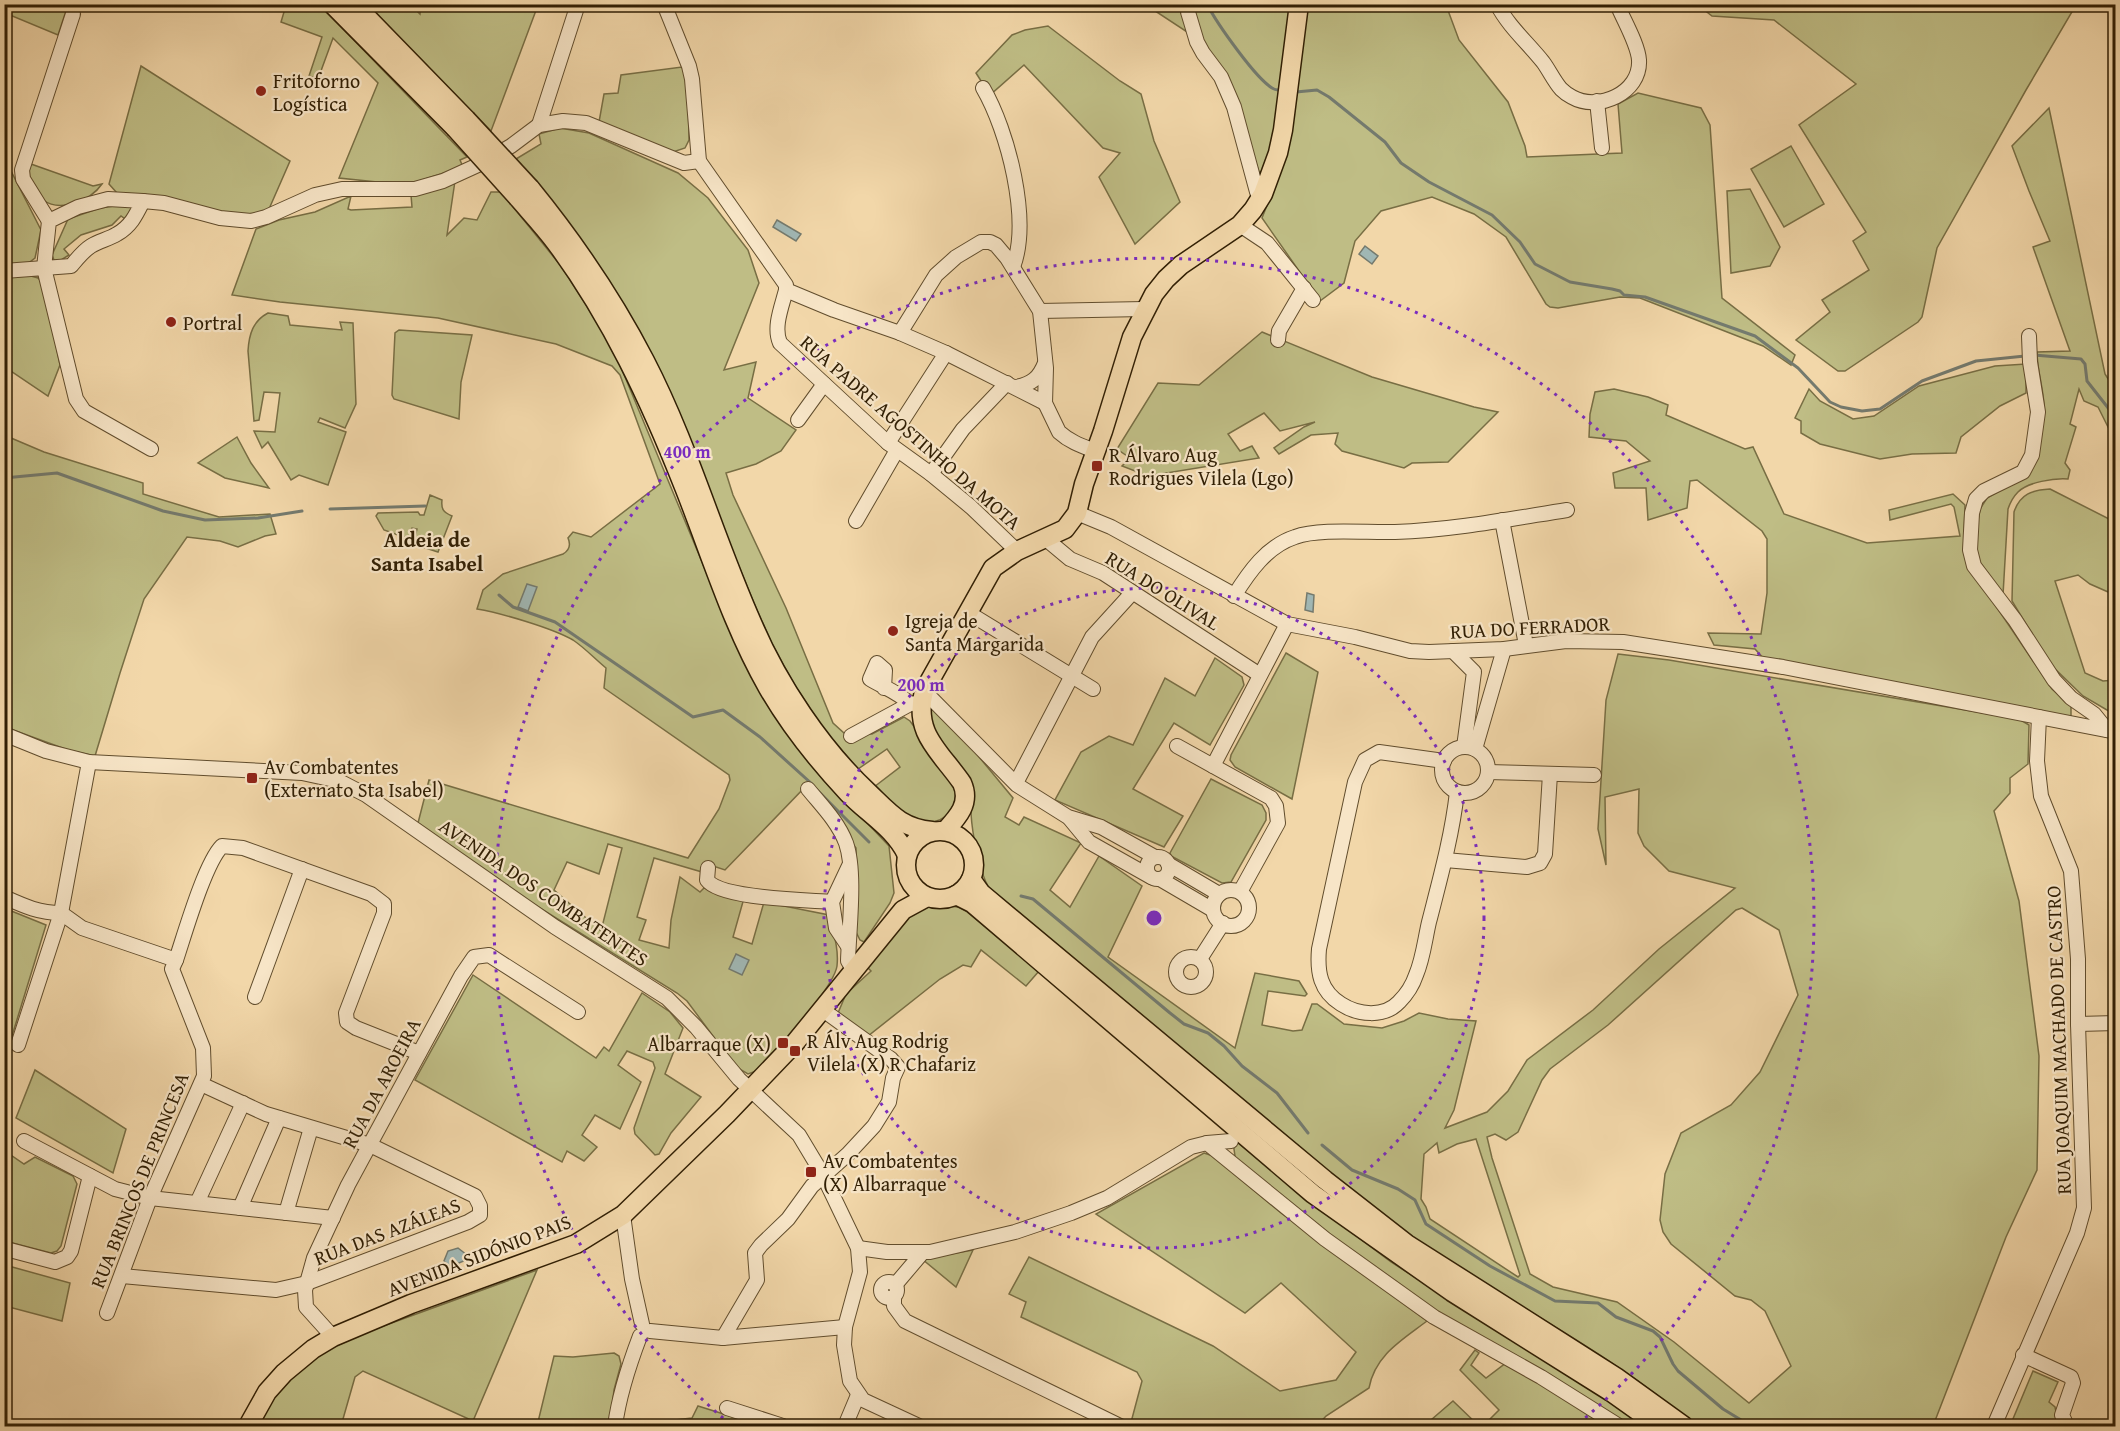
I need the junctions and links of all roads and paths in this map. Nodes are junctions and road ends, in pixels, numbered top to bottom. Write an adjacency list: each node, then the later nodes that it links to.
1 (332, 4): 12 (main road)
2 (354, 4): 12 (main road)
3 (578, 4): 13 (street)
4 (664, 4): 15 (street)
5 (1299, 4): 17 (main road)
6 (1497, 4): 11 (street)
7 (1617, 4): 11 (street)
8 (1188, 12): 17 (street)
9 (74, 14): 19 (street)
10 (983, 88): 21 (street)
11 (1597, 101): 14 (street)
12 (460, 124): 16 (main road, bridge)
13 (539, 125): 15 (street); 18 (street)
14 (1602, 148)
15 (699, 160): 25 (street)
16 (524, 193): 81 (main road); 84 (main road)
17 (1261, 197): 20 (main road)
18 (143, 201): 19 (street); 22 (street)
19 (49, 221): 22 (street)
20 (1240, 225): 24 (street); 27 (main road)
21 (1013, 267): 28 (street); 29 (street)
22 (44, 268): 23 (street); 39 (street)
23 (4, 272)
24 (1304, 288): 26 (street); 30 (street)
25 (786, 290): 29 (street); 34 (street, RUA PADRE AGOSTINHO DA MOTA)
26 (1313, 300)
27 (1144, 309): 28 (street); 40 (main road)
28 (1040, 311): 33 (street)
29 (900, 333): 32 (street)
30 (1278, 340)
31 (2029, 340): 64 (street)
32 (946, 353): 35 (street); 38 (street)
33 (1045, 361): 35 (street); 36 (street)
34 (824, 384): 37 (street); 38 (street, RUA PADRE AGOSTINHO DA MOTA)
35 (1012, 385): 36 (street); 41 (street)
36 (1045, 403): 40 (street)
37 (798, 420)
38 (893, 446): 41 (street, RUA PADRE AGOSTINHO DA MOTA); 45 (street)
39 (151, 449)
40 (1095, 451): 43 (main road)
41 (931, 474): 47 (street, RUA PADRE AGOSTINHO DA MOTA)
42 (1567, 510): 44 (street)
43 (1077, 513): 46 (main road); 49 (street, RUA DO FERRADOR)
44 (1502, 520): 49 (street); 52 (street)
45 (856, 521)
46 (1046, 539): 47 (main road); 48 (street, RUA DO OLIVAL)
47 (1017, 551): 50 (main road)
48 (1132, 593): 58 (street, RUA DO OLIVAL); 59 (street)
49 (1234, 596): 51 (street, RUA DO FERRADOR)
50 (968, 612): 59 (street); 62 (main road)
51 (1287, 624): 55 (street, RUA DO FERRADOR); 58 (street)
52 (1526, 645): 53 (street, RUA DO FERRADOR); 63 (street, RUA DO FERRADOR)
53 (1504, 649): 54 (street, RUA DO FERRADOR); 56 (street)
54 (1479, 650): 55 (street, RUA DO FERRADOR); 56 (street); 57 (street)
55 (1453, 651): 57 (street)
56 (1497, 669): 68 (street)
57 (1474, 672): 68 (street)
58 (1260, 675): 71 (street)
59 (1071, 676): 61 (street); 75 (street)
60 (885, 688): 62 (street)
61 (1093, 689)
62 (918, 699): 66 (street); 75 (street); 78 (main road)
63 (2039, 717): 64 (street, RUA DO FERRADOR); 112 (street, RUA JOAQUIM MACHADO DE CASTRO)
64 (2111, 731)
65 (4, 734): 70 (street, AVENIDA DOS COMBATENTES)
66 (850, 736)
67 (1177, 746): 71 (street)
68 (1470, 748): 69 (street); 72 (street)
69 (1444, 761): 77 (street); 86 (street)
70 (89, 762): 102 (street); 116 (street, AVENIDA DOS COMBATENTES)
71 (1213, 766): 94 (street)
72 (1488, 772): 73 (street); 77 (street)
73 (1550, 774): 74 (street); 86 (street)
74 (1594, 775)
75 (1016, 783): 79 (street)
76 (808, 789): 87 (street)
77 (1457, 792): 86 (street)
78 (960, 815): 81 (main road); 82 (main road)
79 (1068, 818): 80 (street); 83 (street)
80 (1097, 827): 83 (street); 85 (street)
81 (938, 831): 82 (main road); 84 (main road)
82 (964, 840): 92 (main road)
83 (1086, 840): 91 (street)
84 (907, 855): 93 (main road)
85 (1155, 857): 88 (street); 91 (street)
86 (1444, 860)
87 (850, 864): 99 (street); 104 (street)
88 (1168, 864): 91 (street); 95 (street)
89 (708, 868): 99 (street)
90 (302, 869): 106 (street); 108 (street); 114 (street)
91 (1155, 878): 101 (street)
92 (971, 879): 96 (main road); 155 (main road)
93 (909, 881): 98 (main road); 100 (main road)
94 (1240, 892): 95 (street); 103 (street)
95 (1219, 894): 101 (street)
96 (956, 895): 98 (main road); 154 (main road)
97 (4, 897): 102 (street)
98 (927, 897): 100 (main road)
99 (832, 902): 104 (street)
100 (903, 910): 107 (main road, AVENIDA SIDÓNIO PAIS)
101 (1213, 910): 103 (street)
102 (61, 913): 106 (street); 113 (street)
103 (1223, 923): 105 (street)
104 (848, 946): 107 (street)
105 (1200, 959)
106 (176, 960): 115 (street, RUA BRINCOS DE PRINCESA)
107 (854, 971): 109 (main road, AVENIDA SIDÓNIO PAIS)
108 (255, 998)
109 (823, 1010): 116 (main road, AVENIDA SIDÓNIO PAIS); 124 (street)
110 (578, 1012): 114 (street, RUA DA AROEIRA)
111 (2115, 1023): 112 (street)
112 (2078, 1024): 144 (street, RUA JOAQUIM MACHADO DE CASTRO)
113 (18, 1046)
114 (419, 1053): 123 (street, RUA DA AROEIRA)
115 (201, 1084): 117 (street); 126 (street, RUA BRINCOS DE PRINCESA)
116 (750, 1090): 124 (street, AVENIDA DOS COMBATENTES); 130 (main road, AVENIDA SIDÓNIO PAIS)
117 (243, 1102): 118 (street); 127 (street)
118 (279, 1118): 119 (street); 128 (street)
119 (311, 1128): 123 (street); 129 (street)
120 (24, 1141): 125 (street)
121 (1231, 1141): 122 (street)
122 (1207, 1143): 134 (street); 153 (street)
123 (370, 1145): 131 (street, RUA DA AROEIRA); 136 (street, RUA DAS AZÁLEAS)
124 (822, 1175): 132 (street, AVENIDA DOS COMBATENTES); 143 (street)
125 (90, 1176): 126 (street); 133 (street)
126 (150, 1198): 127 (street); 135 (street, RUA BRINCOS DE PRINCESA)
127 (197, 1203): 128 (street)
128 (240, 1208): 129 (street)
129 (286, 1213): 131 (street)
130 (623, 1215): 141 (street); 142 (main road, AVENIDA SIDÓNIO PAIS)
131 (333, 1218): 136 (street, RUA DA AROEIRA)
132 (858, 1248): 134 (street); 137 (street)
133 (6, 1249)
134 (923, 1252): 138 (street)
135 (122, 1276): 136 (street, RUA DAS AZÁLEAS); 139 (street, RUA BRINCOS DE PRINCESA)
136 (307, 1282): 142 (street, RUA DA AROEIRA)
137 (856, 1286): 138 (street); 140 (street)
138 (895, 1291): 152 (street)
139 (107, 1312)
140 (845, 1327): 143 (street); 145 (street)
141 (644, 1330): 143 (street); 148 (street)
142 (333, 1337): 147 (main road, AVENIDA SIDÓNIO PAIS)
143 (723, 1338)
144 (2023, 1355): 156 (street, RUA JOAQUIM MACHADO DE CASTRO); 157 (street)
145 (858, 1395): 150 (street); 151 (street)
146 (727, 1408): 149 (street)
147 (248, 1426)
148 (615, 1426)
149 (783, 1426)
150 (845, 1426)
151 (919, 1426)
152 (1120, 1426)
153 (1619, 1426)
154 (1659, 1426)
155 (1684, 1426)
156 (1994, 1426)
157 (2067, 1426)

